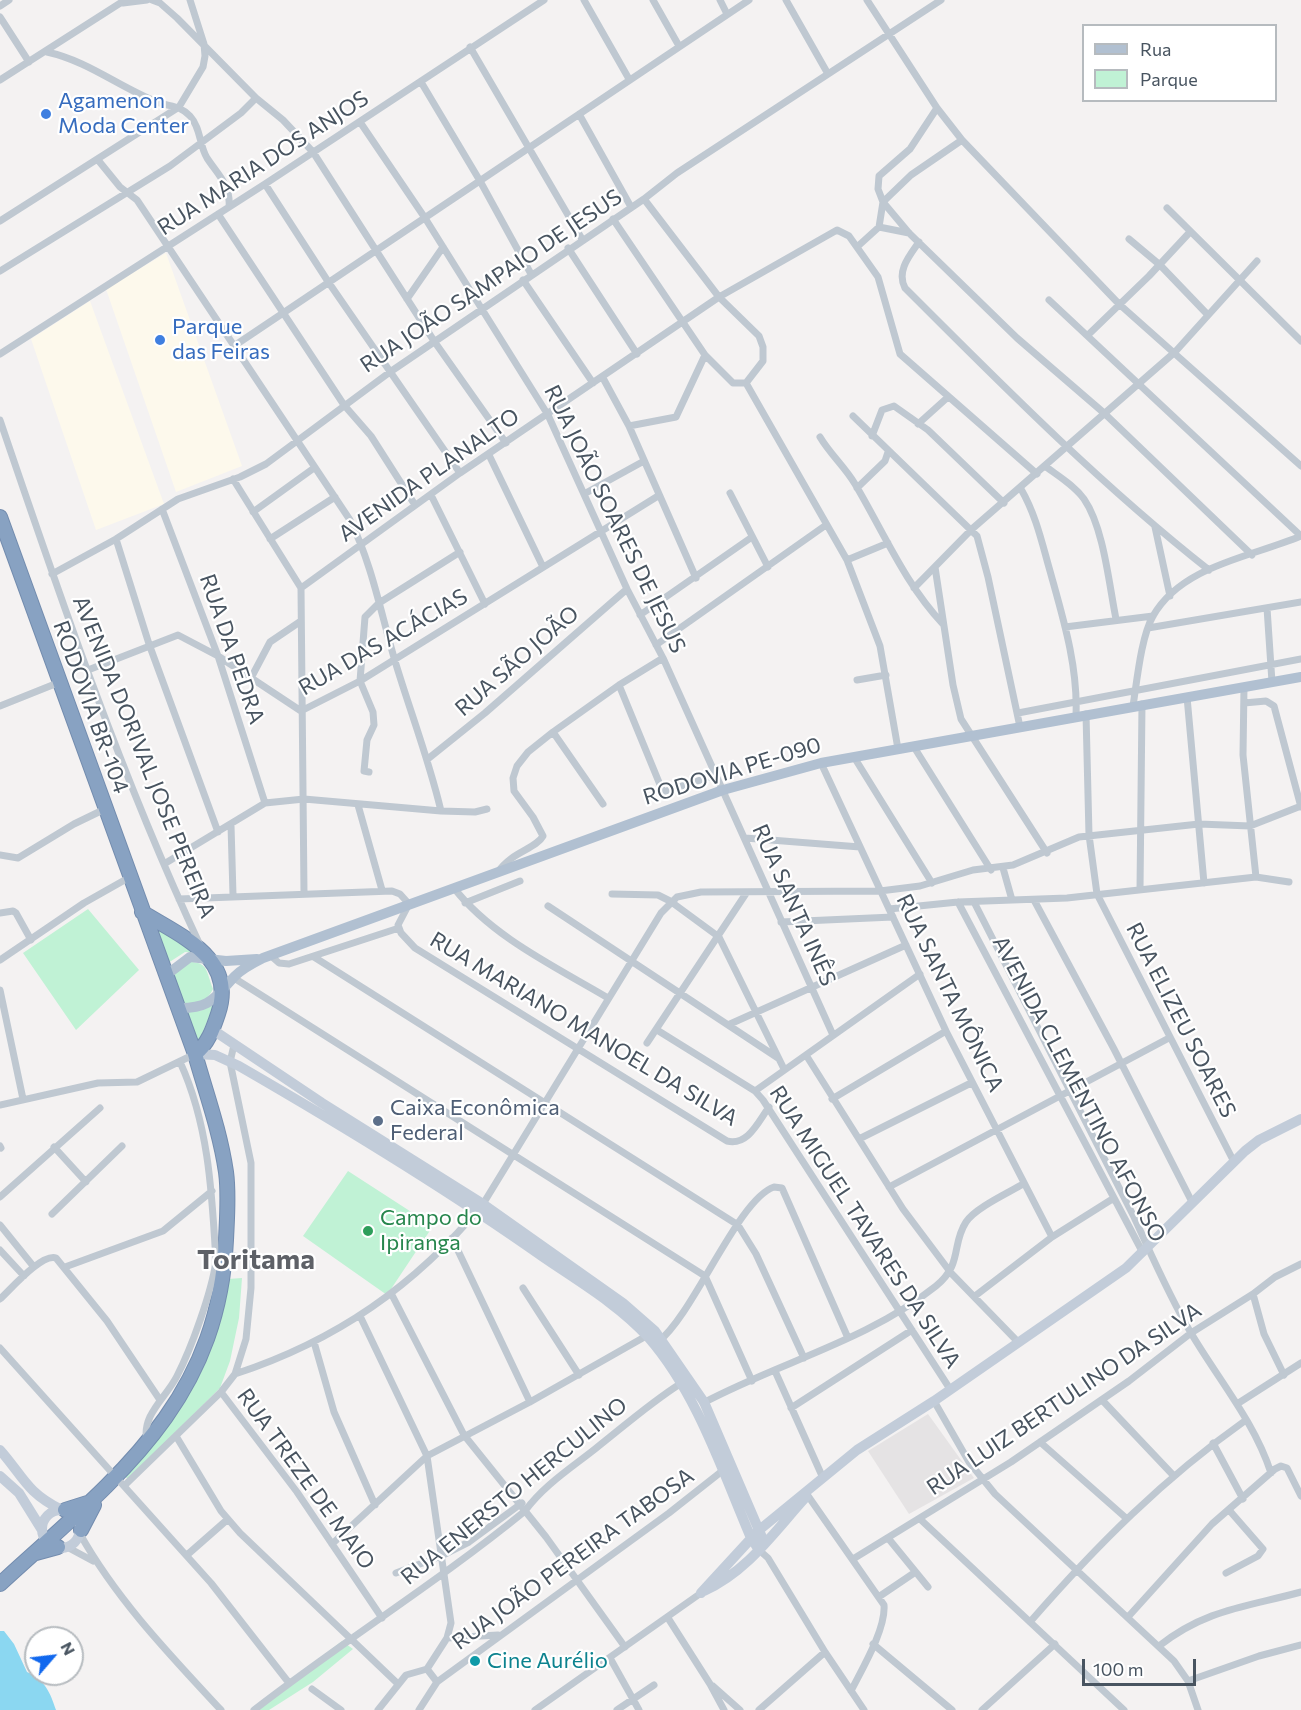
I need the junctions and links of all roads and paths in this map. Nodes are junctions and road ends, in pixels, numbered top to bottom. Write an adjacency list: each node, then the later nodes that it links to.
1 (9, 0): 13 (street)
2 (149, 0): 12 (street); 17 (street)
3 (190, 0): 17 (street)
4 (544, 0): 19 (street, RUA MARIA DOS ANJOS)
5 (584, 0): 24 (street)
6 (653, 0): 18 (street)
7 (720, 0): 14 (street)
8 (749, 0): 14 (street)
9 (786, 0): 22 (street)
10 (867, 0): 16 (street)
11 (939, 1): 16 (street, RUA JOÃO SAMPAIO DE JESUS)
12 (123, 2): 20 (street)
13 (0, 6)
14 (728, 14): 18 (street)
15 (0, 17): 21 (street)
16 (889, 34): 22 (street, RUA JOÃO SAMPAIO DE JESUS); 28 (street)
17 (204, 46): 26 (street); 27 (street)
18 (679, 46): 24 (street)
19 (470, 47): 25 (street, RUA MARIA DOS ANJOS); 33 (street)
20 (47, 52): 21 (street); 27 (street)
21 (29, 62): 23 (street)
22 (828, 74): 39 (street, RUA JOÃO SAMPAIO DE JESUS)
23 (0, 80)
24 (629, 80): 29 (street)
25 (421, 82): 30 (street, RUA MARIA DOS ANJOS); 36 (street)
26 (256, 98): 32 (street); 34 (street)
27 (179, 107): 32 (street); 35 (street)
28 (937, 108): 31 (street); 40 (street)
29 (579, 114): 33 (street); 42 (street)
30 (360, 122): 34 (street, RUA MARIA DOS ANJOS); 45 (street, RUA JOÃO SOARES DE JESUS)
31 (962, 140): 40 (street); 69 (street)
32 (201, 143): 38 (street); 41 (street)
33 (530, 149): 36 (street); 51 (street)
34 (313, 152): 37 (street, RUA MARIA DOS ANJOS); 58 (street)
35 (98, 160): 38 (street); 47 (street)
36 (480, 181): 45 (street); 62 (street)
37 (265, 184): 41 (street, RUA MARIA DOS ANJOS); 65 (street)
38 (128, 193): 54 (street); 61 (street)
39 (644, 199): 42 (street, RUA JOÃO SAMPAIO DE JESUS); 66 (street)
40 (883, 202): 48 (street); 50 (street)
41 (230, 207): 44 (street, RUA MARIA DOS ANJOS)
42 (631, 207): 46 (street, RUA JOÃO SAMPAIO DE JESUS)
43 (1167, 208): 49 (street)
44 (218, 214): 54 (street, RUA MARIA DOS ANJOS); 71 (street)
45 (425, 218): 55 (street, RUA JOÃO SOARES DE JESUS); 58 (street)
46 (613, 219): 51 (street, RUA JOÃO SAMPAIO DE JESUS); 73 (street)
47 (0, 221)
48 (879, 228): 50 (street); 56 (street)
49 (1190, 232): 60 (street); 64 (street)
50 (909, 233): 53 (street)
51 (582, 239): 57 (street, RUA JOÃO SAMPAIO DE JESUS)
52 (1129, 239): 60 (street)
53 (919, 242): 89 (street); 99 (street)
54 (168, 246): 77 (street); 79 (street, RUA MARIA DOS ANJOS)
55 (443, 247): 67 (street); 70 (street, RUA JOÃO SOARES DE JESUS)
56 (857, 247): 66 (street, AVENIDA PLANALTO); 87 (street)
57 (568, 248): 62 (street, RUA JOÃO SAMPAIO DE JESUS); 80 (street)
58 (376, 251): 65 (street); 67 (street)
59 (1257, 261): 64 (street)
60 (1160, 265): 69 (street); 72 (street)
61 (0, 271)
62 (531, 274): 63 (street, RUA JOÃO SAMPAIO DE JESUS)
63 (523, 280): 70 (street, RUA JOÃO SAMPAIO DE JESUS); 84 (street)
64 (1239, 280): 72 (street); 76 (street)
65 (329, 283): 71 (street); 82 (street)
66 (719, 297): 73 (street, AVENIDA PLANALTO); 85 (street)
67 (407, 299): 75 (street)
68 (1048, 300): 74 (street)
69 (1119, 304): 74 (street); 78 (street)
70 (482, 310): 75 (street, RUA JOÃO SAMPAIO DE JESUS); 90 (street, RUA JOÃO SOARES DE JESUS)
71 (283, 314): 77 (street); 88 (street)
72 (1207, 314): 78 (street)
73 (682, 323): 80 (street, AVENIDA PLANALTO); 81 (street)
74 (1088, 335): 86 (street)
75 (434, 341): 82 (street, RUA JOÃO SAMPAIO DE JESUS); 98 (street)
76 (1301, 341)
77 (234, 346): 97 (street)
78 (1175, 352): 86 (street); 104 (street)
79 (0, 354)
80 (637, 354): 83 (street, AVENIDA PLANALTO)
81 (705, 356): 85 (street); 94 (street)
82 (390, 372): 88 (street, RUA JOÃO SAMPAIO DE JESUS); 106 (street)
83 (603, 378): 84 (street, AVENIDA PLANALTO); 94 (street)
84 (593, 383): 90 (street, AVENIDA PLANALTO)
85 (746, 383): 121 (street)
86 (1139, 385): 89 (street); 125 (street)
87 (948, 398): 93 (street); 107 (street)
88 (344, 405): 97 (street, RUA JOÃO SAMPAIO DE JESUS); 117 (street)
89 (1104, 413): 99 (street); 132 (street)
90 (548, 415): 98 (street, AVENIDA PLANALTO); 112 (street, RUA JOÃO SOARES DE JESUS)
91 (853, 416): 95 (street)
92 (0, 420): 138 (street, AVENIDA DORIVAL JOSE PEREIRA)
93 (918, 424): 95 (street); 116 (street)
94 (629, 426): 102 (street)
95 (872, 436): 100 (street)
96 (820, 437): 109 (street)
97 (298, 440): 105 (street); 108 (street, RUA JOÃO SAMPAIO DE JESUS)
98 (506, 443): 101 (street, AVENIDA PLANALTO)
99 (1068, 446): 103 (street); 122 (street)
100 (888, 452): 109 (street); 123 (street)
101 (489, 455): 106 (street, AVENIDA PLANALTO); 134 (street)
102 (644, 461): 112 (street); 114 (street)
103 (1045, 466): 107 (street); 150 (street)
104 (1301, 466)
105 (314, 468): 115 (street); 119 (street)
106 (460, 473): 113 (street, AVENIDA PLANALTO)
107 (1037, 474): 110 (street)
108 (233, 479): 118 (street, RUA JOÃO SAMPAIO DE JESUS); 119 (street)
109 (857, 488): 130 (street)
110 (1021, 489): 116 (street); 153 (street, RUA ELIZEU SOARES)
111 (730, 493): 126 (street)
112 (584, 494): 124 (street, RUA JOÃO SOARES DE JESUS)
113 (431, 495): 117 (street, AVENIDA PLANALTO); 131 (street)
114 (658, 496): 124 (street, RUA DAS ACÁCIAS); 139 (street)
115 (335, 497): 128 (street); 129 (street)
116 (1004, 503): 123 (street)
117 (415, 505): 129 (street, AVENIDA PLANALTO)
118 (162, 509): 127 (street, RUA JOÃO SAMPAIO DE JESUS); 157 (street, RUA DA PEDRA)
119 (253, 512): 128 (street)
120 (0, 517): 168 (highway, RODOVIA BR-104)
121 (826, 525): 133 (street); 135 (street)
122 (1155, 527): 137 (street); 143 (street)
123 (972, 529): 136 (street); 179 (street)
124 (601, 531): 134 (street, RUA DAS ACÁCIAS); 142 (street, RUA JOÃO SOARES DE JESUS)
125 (1301, 536): 132 (street)
126 (752, 537): 135 (street); 139 (street)
127 (116, 539): 138 (street, RUA JOÃO SAMPAIO DE JESUS); 155 (street)
128 (270, 539): 140 (street)
129 (362, 543): 140 (street, AVENIDA PLANALTO); 145 (street)
130 (888, 543): 133 (street); 141 (street)
131 (460, 552): 145 (street); 146 (street)
132 (1252, 555): 137 (street)
133 (847, 560): 163 (street)
134 (543, 567): 146 (street, RUA DAS ACÁCIAS)
135 (768, 567): 156 (street)
136 (935, 567): 141 (street); 152 (street)
137 (1209, 570): 143 (street)
138 (52, 574): 162 (street, AVENIDA DORIVAL JOSE PEREIRA)
139 (696, 578): 148 (street)
140 (301, 588): 151 (street)
141 (914, 588): 152 (street)
142 (627, 589): 148 (street, RUA JOÃO SOARES DE JESUS); 187 (street, RUA SÃO JOÃO)
143 (1170, 596): 149 (street)
144 (1301, 602): 147 (street)
145 (379, 603): 160 (street); 167 (street)
146 (485, 604): 160 (street, RUA DAS ACÁCIAS)
147 (1267, 608): 154 (street); 161 (street)
148 (640, 615): 156 (street, RUA JOÃO SOARES DE JESUS)
149 (1153, 615): 150 (street); 154 (street)
150 (1116, 620): 153 (street)
151 (301, 621): 165 (street); 178 (street)
152 (943, 624): 183 (street)
153 (1065, 627): 174 (street, RUA ELIZEU SOARES)
154 (1148, 628): 172 (street)
155 (149, 644): 157 (street, RUA DAS ACÁCIAS); 162 (street, RUA DAS ACÁCIAS); 204 (street)
156 (656, 645): 158 (street, RUA JOÃO SOARES DE JESUS)
157 (218, 656): 165 (street, RUA DAS ACÁCIAS); 193 (street, RUA DA PEDRA)
158 (663, 658): 170 (street); 190 (street, RUA JOÃO SOARES DE JESUS)
159 (1301, 659): 161 (street)
160 (395, 660): 167 (street, RUA DAS ACÁCIAS); 187 (street)
161 (1271, 664): 169 (street); 172 (street)
162 (88, 670): 210 (street, AVENIDA DORIVAL JOSE PEREIRA)
163 (886, 675): 166 (street); 185 (street)
164 (1301, 677): 169 (main road, RODOVIA PE-090)
165 (251, 678): 178 (street, RUA DAS ACÁCIAS)
166 (857, 680)
167 (360, 681): 178 (street, RUA DAS ACÁCIAS); 189 (street)
168 (60, 682): 177 (street); 197 (highway, RODOVIA BR-104)
169 (1272, 682): 171 (main road, RODOVIA PE-090)
170 (619, 685): 182 (street); 190 (street)
171 (1244, 687): 173 (main road, RODOVIA PE-090); 175 (street)
172 (1136, 690): 174 (street); 176 (street)
173 (1187, 697): 176 (main road, RODOVIA PE-090); 200 (street)
174 (1077, 702): 179 (street); 180 (street, RUA ELIZEU SOARES)
175 (1244, 703): 196 (street); 202 (street)
176 (1138, 705): 180 (main road, RODOVIA PE-090); 203 (street)
177 (0, 706)
178 (302, 711): 192 (street)
179 (1018, 713): 181 (street)
180 (1081, 715): 181 (main road, RODOVIA PE-090); 205 (street, RUA ELIZEU SOARES)
181 (1020, 727): 183 (main road, RODOVIA PE-090)
182 (554, 732): 194 (street); 213 (street)
183 (970, 736): 184 (main road, RODOVIA PE-090); 208 (street)
184 (914, 747): 185 (main road, RODOVIA PE-090); 212 (street)
185 (898, 749): 186 (main road, RODOVIA PE-090)
186 (854, 757): 188 (main road, RODOVIA PE-090); 218 (street)
187 (429, 758): 199 (street)
188 (821, 763): 191 (main road, RODOVIA PE-090); 207 (street, RUA SANTA MÔNICA)
189 (369, 772)
190 (716, 775): 191 (street, RUA JOÃO SOARES DE JESUS)
191 (723, 790): 206 (street, RUA SANTA INÊS); 213 (main road, RODOVIA PE-090)
192 (304, 799): 193 (street); 195 (street); 226 (street)
193 (265, 803): 201 (street)
194 (603, 804)
195 (358, 805): 199 (street); 222 (street)
196 (1301, 806): 202 (street)
197 (105, 809): 209 (street); 214 (highway, RODOVIA BR-104)
198 (488, 809): 199 (street)
199 (441, 811)
200 (1199, 824): 202 (street); 203 (street); 219 (street)
201 (231, 825): 204 (street); 229 (street)
202 (1250, 826): 215 (street)
203 (1141, 831): 205 (street); 221 (street)
204 (218, 832): 210 (street)
205 (1089, 835): 208 (street); 228 (street, RUA ELIZEU SOARES)
206 (745, 838): 207 (street); 223 (street, RUA SANTA INÊS)
207 (860, 847): 224 (street, RUA SANTA MÔNICA)
208 (1047, 853): 211 (street)
209 (0, 855)
210 (164, 864): 230 (street, AVENIDA DORIVAL JOSE PEREIRA)
211 (1003, 868): 212 (street); 231 (street)
212 (991, 870): 218 (street)
213 (498, 872): 220 (main road, RODOVIA PE-090)
214 (130, 877): 240 (highway, RODOVIA BR-104); 246 (street)
215 (1256, 877): 217 (street); 219 (street)
216 (520, 881): 236 (street)
217 (1289, 882)
218 (932, 883): 224 (street)
219 (1204, 883): 221 (street)
220 (454, 888): 236 (street); 237 (main road, RODOVIA PE-090)
221 (1140, 889): 228 (street)
222 (382, 890): 226 (street); 237 (street)
223 (768, 890): 224 (street); 225 (street); 243 (street, RUA SANTA INÊS)
224 (880, 891): 239 (street, RUA SANTA MÔNICA)
225 (747, 892): 233 (street); 245 (street)
226 (304, 893): 229 (street)
227 (612, 894): 233 (street)
228 (1097, 894): 232 (street); 270 (street, RUA ELIZEU SOARES)
229 (233, 896): 230 (street)
230 (179, 899): 248 (street, AVENIDA DORIVAL JOSE PEREIRA)
231 (1012, 900): 232 (street); 235 (street)
232 (1034, 900): 279 (street)
233 (670, 901): 245 (street); 252 (street)
234 (958, 902): 235 (street); 239 (street); 265 (street, AVENIDA CLEMENTINO AFONSO)
235 (974, 902): 263 (street, AVENIDA CLEMENTINO AFONSO)
236 (465, 903): 260 (street)
237 (409, 904): 244 (street, RUA MARIANO MANOEL DA SILVA); 249 (main road, RODOVIA PE-090)
238 (548, 906): 252 (street)
239 (890, 909): 242 (street, RUA SANTA MÔNICA)
240 (142, 912): 248 (highway); 254 (highway, RODOVIA BR-104)
241 (0, 914): 246 (street)
242 (893, 917): 243 (street); 247 (street, RUA SANTA MÔNICA)
243 (781, 922): 256 (street, RUA SANTA INÊS)
244 (399, 928): 250 (street); 273 (street, RUA MARIANO MANOEL DA SILVA)
245 (719, 937): 259 (street); 262 (street)
246 (31, 940): 251 (street)
247 (906, 945): 253 (street, RUA SANTA MÔNICA); 256 (street)
248 (206, 955): 249 (main road, RODOVIA PE-090); 254 (main road, RODOVIA PE-090); 258 (highway)
249 (266, 957): 250 (street); 255 (main road, RODOVIA PE-090)
250 (314, 957): 287 (street)
251 (0, 960)
252 (631, 962): 259 (street); 260 (street)
253 (920, 974): 268 (street, RUA SANTA MÔNICA); 269 (street)
254 (165, 976): 261 (highway, RODOVIA BR-104)
255 (234, 978): 258 (main road, RODOVIA PE-090); 296 (street)
256 (812, 988): 262 (street); 269 (street, RUA SANTA INÊS)
257 (0, 990): 286 (street)
258 (224, 991): 261 (main road, RODOVIA PE-090); 266 (highway)
259 (681, 993): 264 (street); 267 (street)
260 (608, 998): 273 (street)
261 (177, 1008): 274 (highway, RODOVIA BR-104)
262 (758, 1014): 264 (street); 276 (street)
263 (1036, 1023): 265 (street); 283 (street, AVENIDA CLEMENTINO AFONSO)
264 (730, 1024): 276 (street)
265 (1026, 1029): 284 (street, AVENIDA CLEMENTINO AFONSO)
266 (213, 1030): 272 (street); 274 (highway)
267 (657, 1030): 271 (street); 282 (street, RUA MIGUEL TAVARES DA SILVA)
268 (946, 1031): 281 (street, RUA SANTA MÔNICA); 285 (street)
269 (833, 1035): 275 (street)
270 (1169, 1038): 279 (street); 297 (street, RUA ELIZEU SOARES)
271 (647, 1043)
272 (234, 1045): 278 (street); 299 (street)
273 (577, 1049): 287 (street); 289 (street, RUA MARIANO MANOEL DA SILVA)
274 (195, 1054): 277 (street); 278 (street); 314 (highway, RODOVIA BR-104)
275 (806, 1055): 280 (street); 285 (street)
276 (778, 1058): 280 (street)
277 (180, 1062): 286 (street); 302 (street)
278 (230, 1062): 299 (street); 315 (street)
279 (1122, 1064): 283 (street); 305 (street)
280 (783, 1070): 282 (street)
281 (971, 1083): 292 (street, RUA SANTA MÔNICA); 293 (street)
282 (754, 1091): 289 (street, RUA MIGUEL TAVARES DA SILVA)
283 (1071, 1091): 284 (street); 313 (street, AVENIDA CLEMENTINO AFONSO)
284 (1062, 1096): 292 (street); 304 (street, AVENIDA CLEMENTINO AFONSO)
285 (832, 1099): 293 (street)
286 (23, 1100): 288 (street)
287 (544, 1103): 296 (street); 309 (street)
288 (0, 1106)
289 (769, 1107): 327 (street, RUA MIGUEL TAVARES DA SILVA)
290 (100, 1108): 295 (street)
291 (1301, 1119): 297 (street)
292 (997, 1131): 300 (street, RUA SANTA MÔNICA); 301 (street)
293 (859, 1139): 301 (street)
294 (122, 1146): 298 (street)
295 (54, 1147): 298 (street); 303 (street)
296 (513, 1155): 306 (street); 321 (street)
297 (1234, 1162): 305 (street)
298 (86, 1182): 307 (street)
299 (442, 1183): 306 (street)
300 (1023, 1184): 310 (street, RUA SANTA MÔNICA); 319 (street)
301 (889, 1187): 319 (street)
302 (212, 1191): 314 (street); 318 (street)
303 (0, 1197)
304 (1114, 1198): 310 (street); 313 (street, AVENIDA CLEMENTINO AFONSO)
305 (1192, 1202): 313 (street)
306 (480, 1207): 311 (street); 331 (street)
307 (52, 1214)
308 (0, 1225): 317 (street)
309 (738, 1225): 321 (street); 332 (street); 336 (street)
310 (1052, 1237): 325 (street)
311 (452, 1238): 324 (street); 349 (street)
312 (1, 1252): 320 (street)
313 (1148, 1253): 330 (street); 334 (street)
314 (221, 1259): 315 (street); 346 (street); 358 (highway, RODOVIA BR-104)
315 (250, 1260): 339 (street)
316 (1301, 1264): 323 (street, RUA LUIZ BERTULINO DA SILVA)
317 (34, 1267): 318 (street); 320 (street)
318 (64, 1267): 346 (street)
319 (951, 1273): 325 (street); 327 (street)
320 (24, 1276): 326 (street)
321 (705, 1276): 331 (street); 342 (street)
322 (523, 1288): 340 (street)
323 (1253, 1294): 330 (street, RUA LUIZ BERTULINO DA SILVA); 341 (street)
324 (392, 1295): 328 (street); 354 (street)
325 (975, 1296): 334 (street)
326 (0, 1299)
327 (901, 1312): 329 (street, RUA MIGUEL TAVARES DA SILVA); 332 (street)
328 (360, 1317): 333 (street); 360 (street)
329 (912, 1330): 344 (street, RUA MIGUEL TAVARES DA SILVA); 352 (street)
330 (1191, 1333): 347 (street, RUA LUIZ BERTULINO DA SILVA); 350 (street)
331 (655, 1338): 340 (street); 343 (street); 351 (street)
332 (848, 1338): 336 (street)
333 (314, 1342): 339 (street); 377 (street)
334 (1019, 1343): 344 (street)
335 (0, 1348): 368 (street)
336 (804, 1358): 338 (street)
337 (1300, 1367): 341 (street)
338 (775, 1371): 342 (street); 352 (street)
339 (235, 1374): 345 (street)
340 (579, 1375): 349 (street)
341 (1284, 1375): 350 (street)
342 (752, 1381): 351 (street)
343 (680, 1384): 351 (street); 374 (street, RUA ENERSTO HERCULINO)
344 (950, 1389): 348 (street)
345 (221, 1392): 355 (street); 389 (street, RUA TREZE DE MAIO)
346 (160, 1400): 358 (street)
347 (1102, 1400): 356 (street, RUA LUIZ BERTULINO DA SILVA); 363 (street)
348 (934, 1401): 366 (street); 367 (street)
349 (530, 1402): 354 (street)
350 (1236, 1404): 353 (street)
351 (700, 1405): 361 (street)
352 (791, 1408): 366 (street)
353 (1246, 1419): 357 (street); 362 (street)
354 (464, 1435): 360 (street); 376 (street)
355 (177, 1436): 368 (street); 383 (street)
356 (1040, 1442): 367 (street, RUA LUIZ BERTULINO DA SILVA); 382 (street)
357 (1213, 1443): 363 (street); 373 (street)
358 (147, 1444): 368 (highway, RODOVIA BR-104)
359 (0, 1450): 365 (street)
360 (427, 1456): 377 (street); 392 (street)
361 (726, 1467): 386 (street); 401 (street, RUA JOÃO PEREIRA TABOSA)
362 (1271, 1473): 371 (street); 373 (street)
363 (1173, 1475): 382 (street)
364 (0, 1476): 369 (street)
365 (18, 1476): 369 (street); 375 (street)
366 (823, 1478): 370 (street)
367 (981, 1479): 384 (street, RUA LUIZ BERTULINO DA SILVA); 396 (street)
368 (122, 1481): 372 (highway, RODOVIA BR-104); 391 (street)
369 (10, 1484): 380 (street)
370 (808, 1491): 386 (street); 390 (street); 393 (street)
371 (1301, 1496)
372 (96, 1497): 381 (highway); 385 (highway)
373 (1243, 1499): 378 (street)
374 (533, 1500): 376 (street); 379 (street, RUA ENERSTO HERCULINO)
375 (45, 1502): 380 (street); 381 (street)
376 (519, 1503): 379 (street); 392 (street)
377 (375, 1505): 389 (street)
378 (1229, 1510): 399 (street); 407 (street)
379 (525, 1511): 400 (street, RUA ENERSTO HERCULINO); 401 (street)
380 (32, 1512): 388 (street)
381 (67, 1512): 385 (street); 388 (highway)
382 (1126, 1518): 396 (street)
383 (228, 1519): 391 (street); 413 (street)
384 (920, 1519): 387 (street, RUA LUIZ BERTULINO DA SILVA); 410 (street)
385 (80, 1532): 388 (street); 395 (street)
386 (755, 1534): 390 (street); 405 (street)
387 (888, 1538): 393 (street, RUA LUIZ BERTULINO DA SILVA); 398 (street)
388 (51, 1540): 394 (highway); 394 (highway); 395 (street)
389 (332, 1544): 408 (street, RUA TREZE DE MAIO)
390 (761, 1546): 405 (street); 419 (street)
391 (187, 1555): 424 (street)
392 (441, 1556): 397 (street); 400 (street)
393 (853, 1558): 406 (street)
394 (26, 1560): 402 (highway)
395 (98, 1564): 433 (street)
396 (1077, 1568): 407 (street); 410 (street)
397 (396, 1573)
398 (914, 1573): 403 (street); 406 (street)
399 (1226, 1573)
400 (444, 1575): 408 (street, RUA ENERSTO HERCULINO); 412 (street)
401 (578, 1579): 411 (street, RUA JOÃO PEREIRA TABOSA); 418 (street)
402 (0, 1584)
403 (928, 1587)
404 (1301, 1592): 417 (street)
405 (701, 1593): 409 (street)
406 (880, 1596): 414 (street)
407 (1128, 1617): 417 (street)
408 (382, 1618): 413 (street, RUA ENERSTO HERCULINO)
409 (668, 1618): 418 (street); 426 (street)
410 (1030, 1622): 415 (street)
411 (498, 1635): 412 (street); 423 (street, RUA JOÃO PEREIRA TABOSA)
412 (447, 1638): 421 (street)
413 (351, 1640): 424 (street, RUA ENERSTO HERCULINO); 425 (street)
414 (873, 1644): 429 (street); 443 (street)
415 (1054, 1644): 444 (street); 445 (street)
416 (1301, 1645): 422 (street)
417 (1159, 1646): 422 (street)
418 (625, 1647): 420 (street)
419 (825, 1652): 429 (street); 442 (street)
420 (610, 1658): 430 (street); 438 (street)
421 (427, 1669): 423 (street); 425 (street)
422 (1188, 1681): 446 (street)
423 (437, 1682): 437 (street, RUA JOÃO PEREIRA TABOSA)
424 (290, 1683): 434 (street, RUA ENERSTO HERCULINO)
425 (397, 1683): 436 (street)
426 (710, 1684): 432 (street); 441 (street)
427 (654, 1685): 430 (street)
428 (312, 1689): 435 (street)
429 (851, 1691): 431 (street)
430 (633, 1699): 439 (street); 440 (street)
431 (859, 1708)
432 (720, 1709)
433 (221, 1710)
434 (254, 1710)
435 (341, 1710)
436 (378, 1710)
437 (419, 1710)
438 (535, 1710)
439 (617, 1710)
440 (639, 1710)
441 (740, 1710)
442 (759, 1710)
443 (952, 1710)
444 (982, 1710)
445 (1125, 1710)
446 (1198, 1710)

